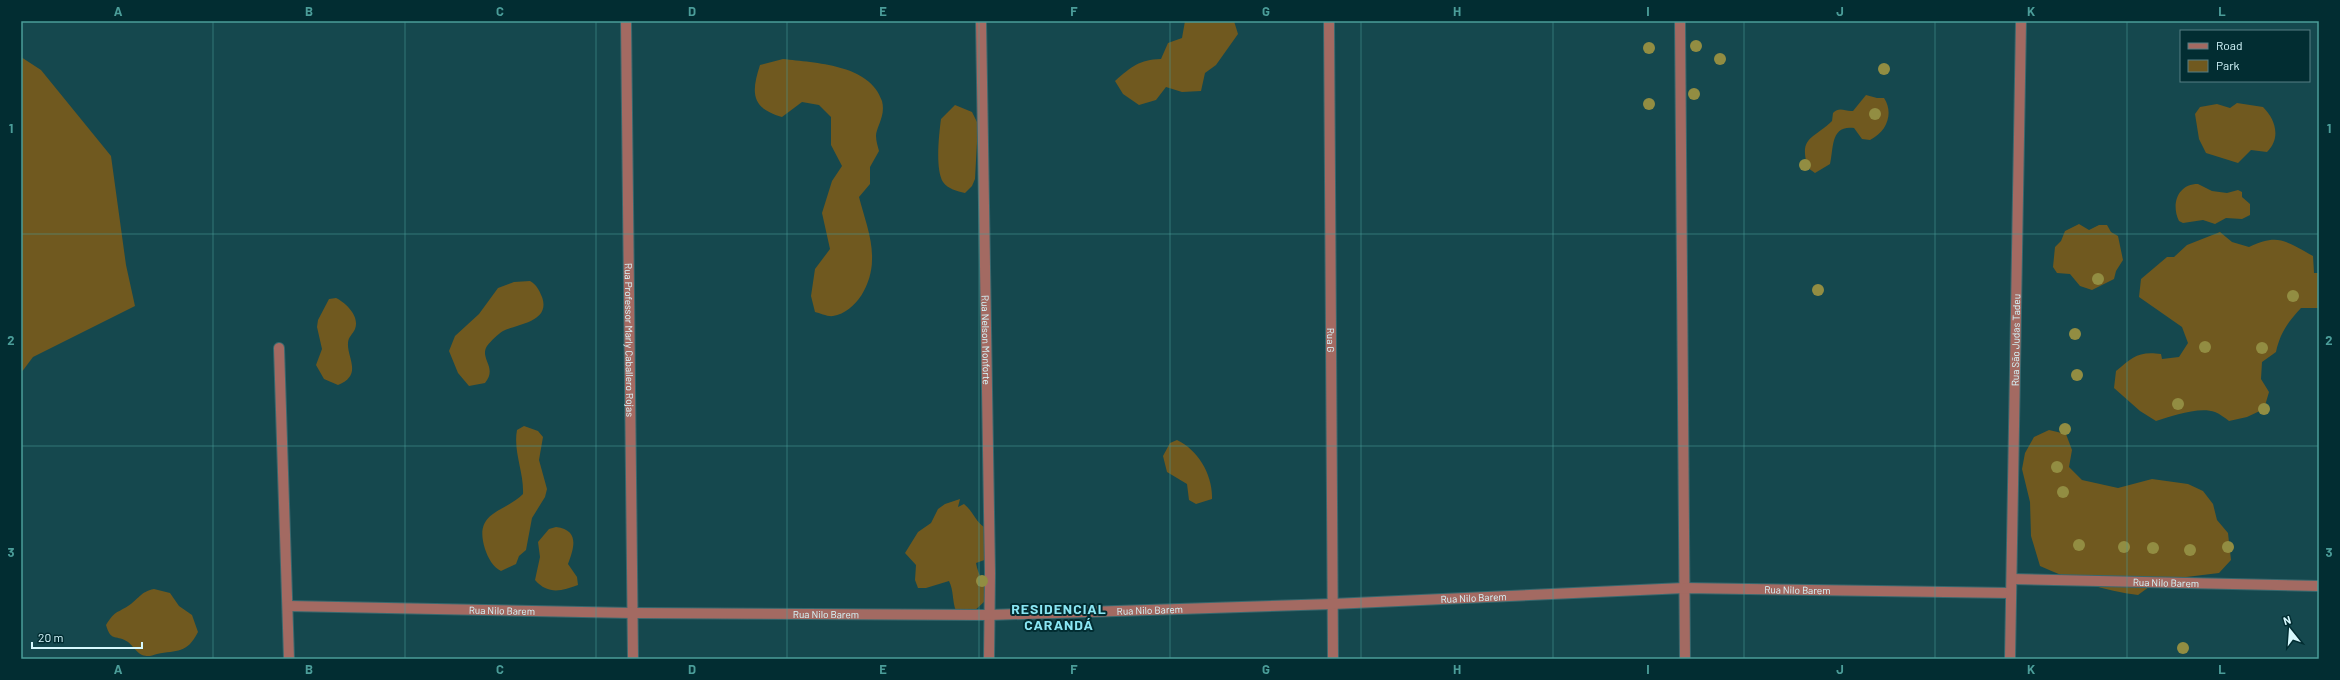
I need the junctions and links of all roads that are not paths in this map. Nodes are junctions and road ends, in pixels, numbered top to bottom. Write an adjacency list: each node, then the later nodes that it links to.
1 (626, 21): 13 (street, Rua Professor Marly Caballero Rojas)
2 (981, 21): 14 (street, Rua Nelson Monforte)
3 (1329, 21): 11 (street, Rua G)
4 (1680, 21): 9 (street)
5 (2021, 21): 7 (street, Rua São Judas Tadeu)
6 (279, 348): 12 (street)
7 (2012, 579): 8 (street, Rua Nilo Barem); 10 (street, Rua São Judas Tadeu)
8 (2319, 586)
9 (1684, 588): 10 (street, Rua Nilo Barem); 11 (street, Rua Nilo Barem); 19 (street)
10 (2011, 593): 20 (street, Rua São Judas Tadeu)
11 (1332, 604): 14 (street, Rua Nilo Barem); 18 (street, Rua G)
12 (288, 606): 13 (street, Rua Nilo Barem); 15 (street)
13 (632, 613): 14 (street, Rua Nilo Barem); 16 (street, Rua Professor Marly Caballero Rojas)
14 (989, 615): 17 (street, Rua Nelson Monforte)
15 (289, 659)
16 (633, 659)
17 (989, 659)
18 (1333, 659)
19 (1685, 659)
20 (2010, 659)

